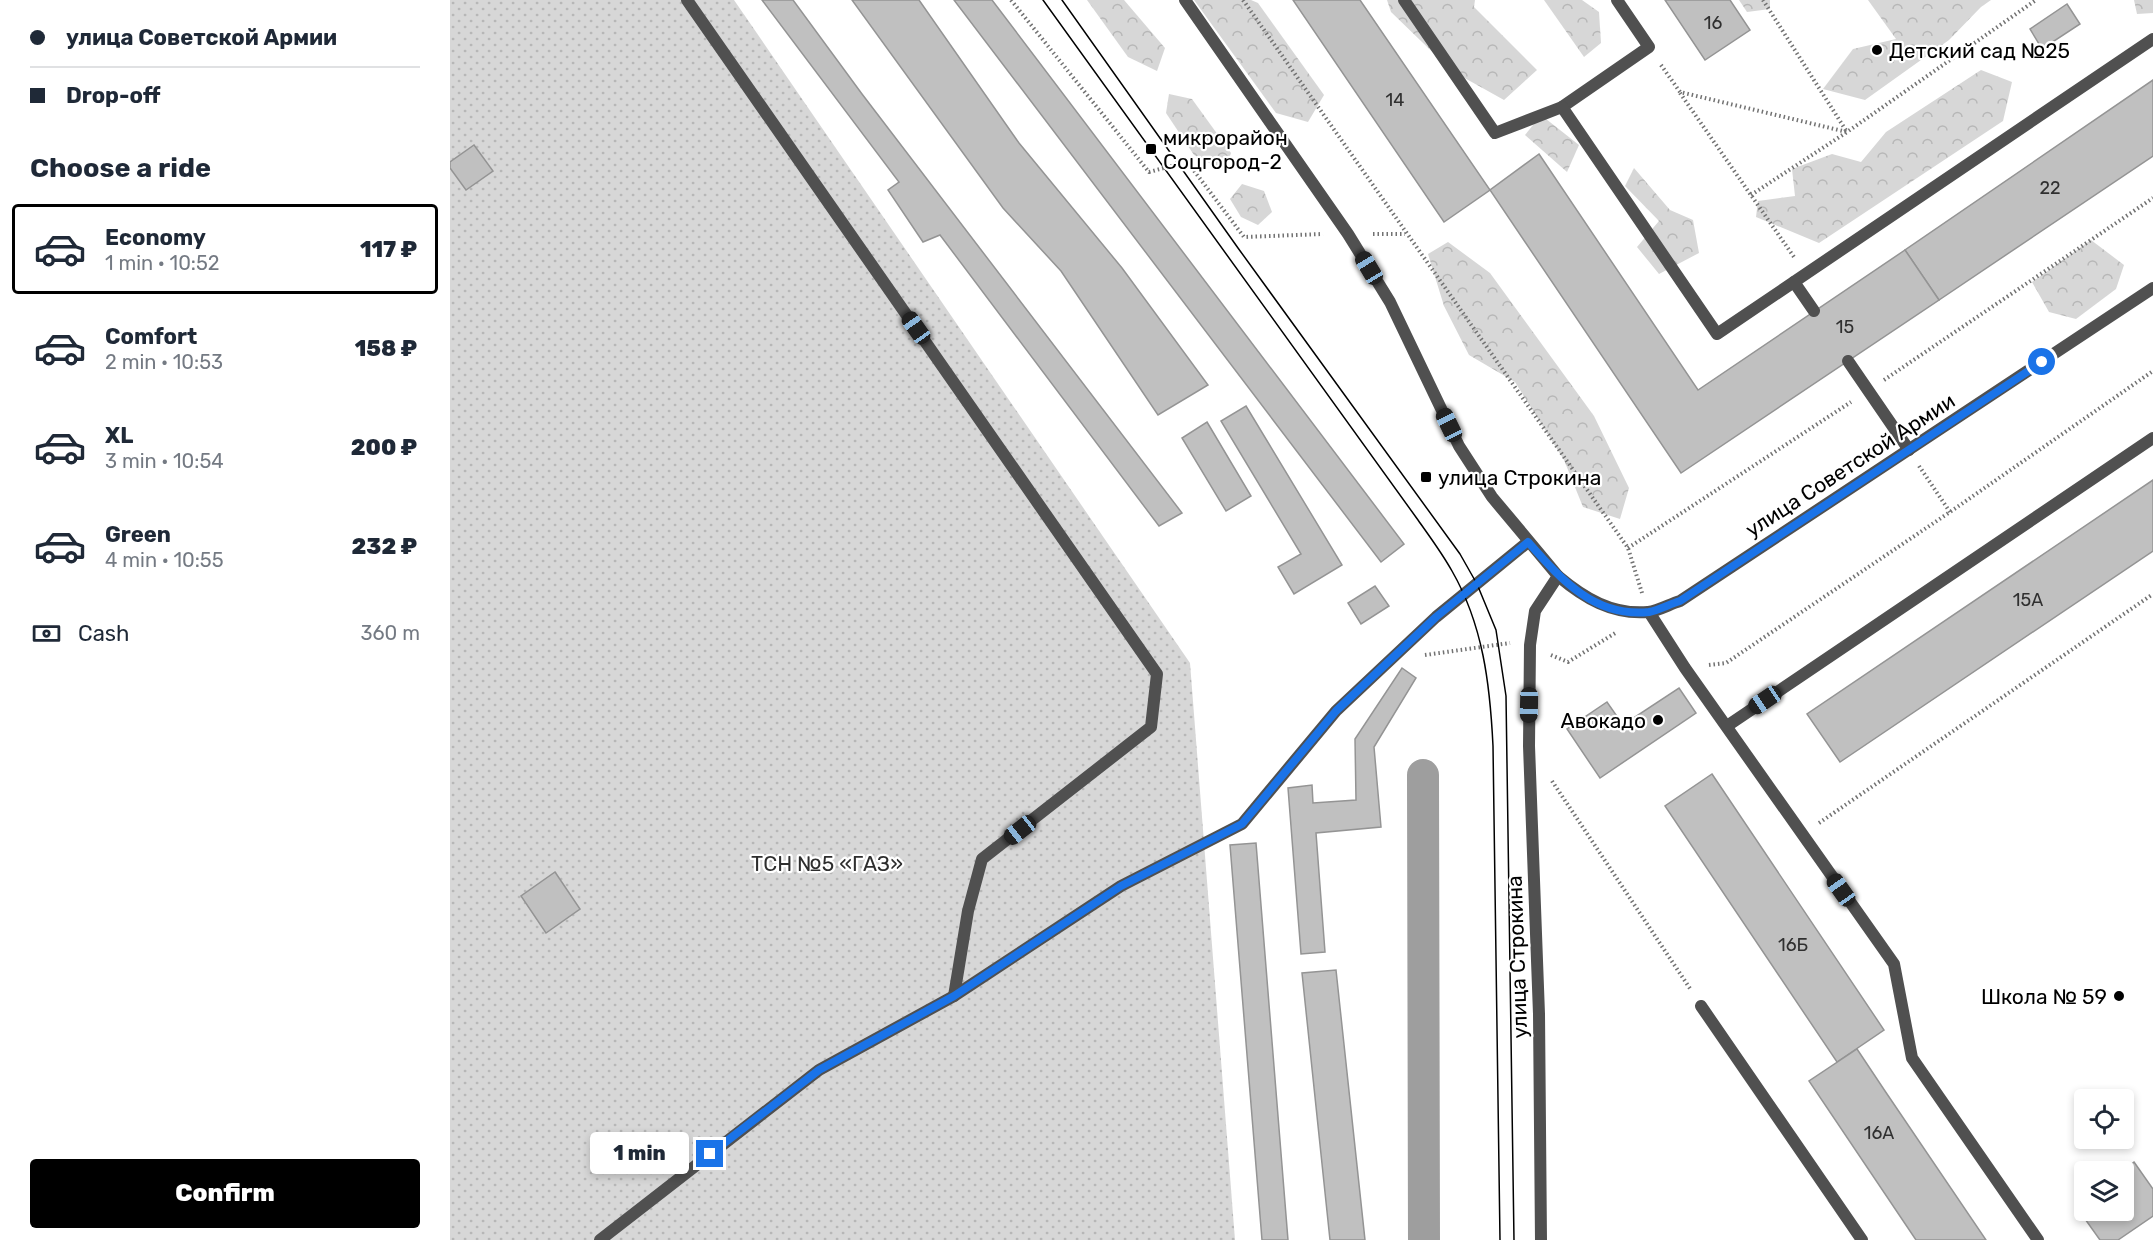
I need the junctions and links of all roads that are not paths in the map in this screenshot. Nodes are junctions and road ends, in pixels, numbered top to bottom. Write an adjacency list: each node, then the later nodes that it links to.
1 (687, 0): 17 (street)
2 (1185, 0): 13 (street)
3 (1404, 0): 6 (street)
4 (1617, 0): 6 (street)
5 (2153, 39): 7 (street)
6 (1562, 107): 7 (street)
7 (1794, 282): 9 (street)
8 (2153, 288): 12 (street, улица Советской Армии)
9 (1814, 311)
10 (1848, 361): 12 (street)
11 (2153, 438): 16 (street)
12 (1909, 450): 15 (street, улица Советской Армии)
13 (1528, 542): 14 (street); 17 (street)
14 (1558, 576): 15 (street, улица Советской Армии); 20 (street, улица Строкина)
15 (1649, 612): 16 (street)
16 (1727, 726): 22 (street)
17 (954, 996): 19 (street)
18 (1701, 1006): 21 (street)
19 (600, 1240)
20 (1541, 1240)
21 (1862, 1240)
22 (2038, 1240)

